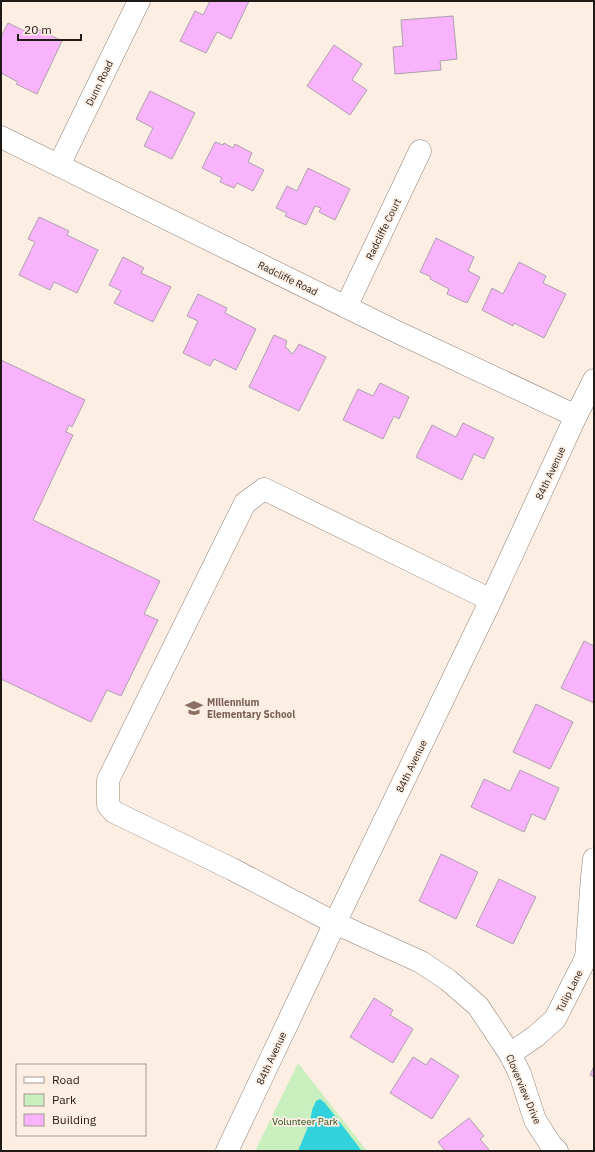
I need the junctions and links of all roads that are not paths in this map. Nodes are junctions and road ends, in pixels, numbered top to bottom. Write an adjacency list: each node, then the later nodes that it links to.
1 (139, 1): 4 (street, Dunn Road)
2 (1, 137): 4 (street, Radcliffe Road)
3 (420, 151): 5 (street, Radcliffe Court)
4 (59, 165): 5 (street, Radcliffe Road)
5 (346, 307): 7 (street, Radcliffe Road)
6 (594, 380): 7 (street, 84th Avenue)
7 (576, 416): 8 (street, 84th Avenue)
8 (491, 600): 10 (street, 84th Avenue); 10 (street, Cloverview Drive)
9 (594, 859): 11 (street, Tulip Lane)
10 (335, 923): 11 (street, Cloverview Drive); 12 (street, 84th Avenue)
11 (510, 1054): 13 (street, Cloverview Drive)
12 (227, 1151)
13 (557, 1151)

